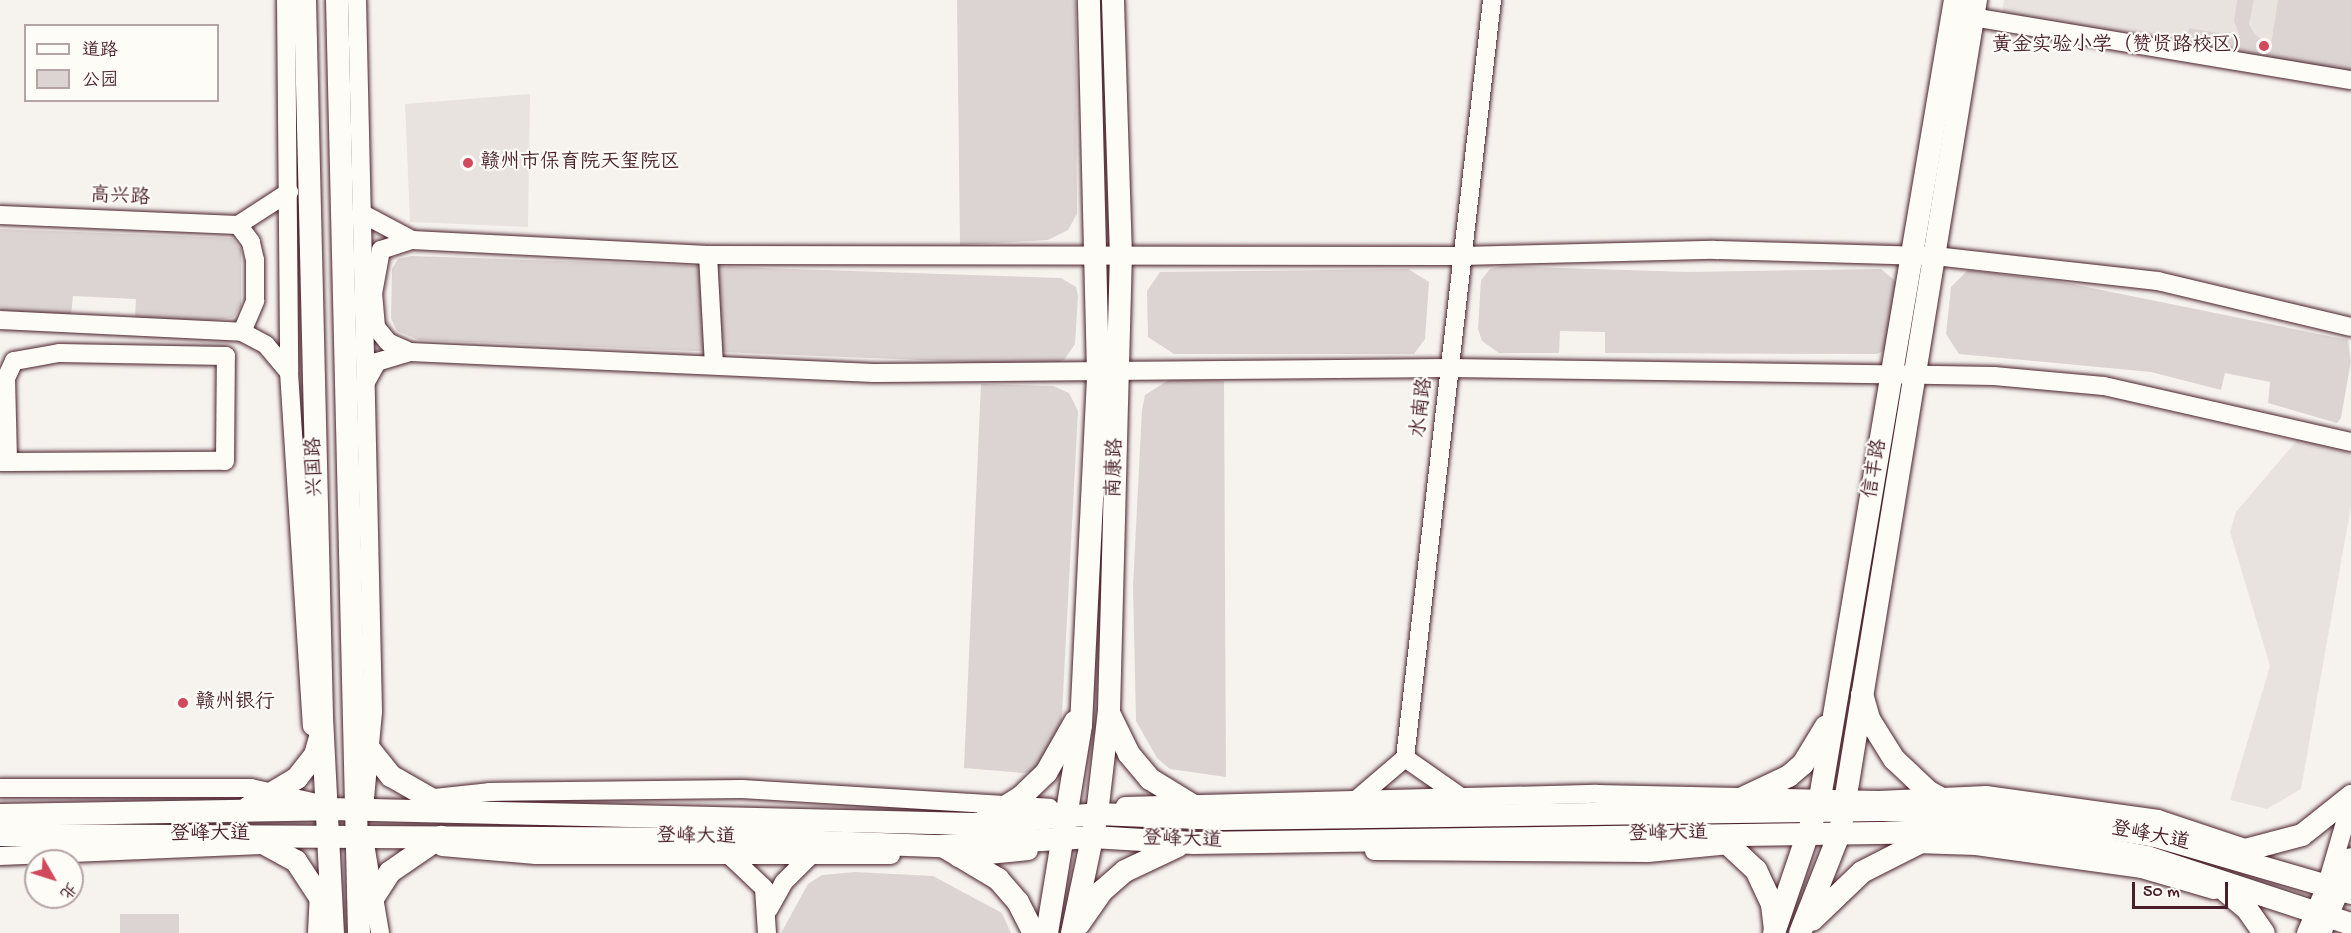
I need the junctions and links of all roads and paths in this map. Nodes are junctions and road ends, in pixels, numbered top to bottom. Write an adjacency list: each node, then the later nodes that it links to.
1 (286, 0): 11 (street)
2 (305, 0): 39 (main road, 兴国路)
3 (337, 0): 40 (main road, 兴国路)
4 (357, 0): 12 (street)
5 (1089, 0): 17 (main road, 南康路)
6 (1113, 0): 18 (main road, 南康路)
7 (1492, 0): 19 (street, 水南路)
8 (1955, 0): 20 (main road, 信丰路)
9 (1975, 9): 10 (street); 20 (main road, 信丰路)
10 (2351, 80)
11 (289, 192): 14 (street); 29 (street)
12 (363, 214): 15 (street); 32 (street)
13 (0, 215): 14 (street, 高兴路)
14 (238, 225): 24 (street)
15 (412, 240): 16 (street); 25 (street)
16 (708, 255): 17 (street); 27 (street)
17 (1096, 255): 18 (street); 30 (main road, 南康路)
18 (1121, 256): 19 (street); 30 (main road, 南康路)
19 (1461, 256): 20 (street); 28 (street, 水南路)
20 (1924, 256): 23 (street); 31 (main road, 信丰路)
21 (0, 320): 22 (street)
22 (58, 324): 24 (street); 26 (street)
23 (2351, 327)
24 (242, 332): 29 (street)
25 (410, 352): 27 (street); 32 (street)
26 (58, 354): 34 (street); 34 (street)
27 (714, 365): 30 (street)
28 (1450, 368): 30 (street); 31 (street); 43 (street, 水南路)
29 (289, 372): 42 (street)
30 (1109, 372): 36 (main road, 南康路); 37 (main road, 南康路)
31 (1903, 375): 33 (street); 35 (main road, 信丰路); 38 (main road, 信丰路)
32 (366, 382): 41 (street)
33 (2351, 442)
34 (4, 462)
35 (1861, 686): 49 (main road); 66 (main road, 信丰路)
36 (1084, 692): 56 (main road); 59 (main road, 南康路)
37 (1109, 710): 53 (main road); 57 (main road, 南康路)
38 (1832, 714): 47 (main road); 65 (main road, 信丰路)
39 (322, 717): 42 (main road); 54 (main road, 兴国路)
40 (355, 730): 41 (main road); 55 (main road, 兴国路)
41 (368, 752): 50 (main road); 55 (street)
42 (315, 753): 45 (main road); 54 (street)
43 (1405, 758): 46 (street); 51 (street)
44 (0, 788): 45 (street)
45 (276, 795): 54 (street); 58 (main road)
46 (1459, 795): 47 (street); 51 (street)
47 (1755, 796): 60 (main road); 65 (street)
48 (2351, 796): 82 (main road)
49 (1938, 797): 62 (main road); 66 (street); 82 (street)
50 (425, 799): 55 (street); 56 (street); 61 (main road)
51 (1357, 799): 53 (street)
52 (2351, 802): 91 (street)
53 (1184, 804): 57 (street); 64 (main road)
54 (325, 807): 55 (main road, 登峰大道); 58 (main road, 登峰大道); 72 (main road, 兴国路)
55 (361, 807): 61 (main road, 登峰大道); 73 (main road, 兴国路)
56 (1005, 809): 59 (street); 67 (main road)
57 (1097, 810): 59 (main road, 登峰大道); 64 (main road, 登峰大道); 75 (main road, 南康路)
58 (231, 811): 63 (main road, 登峰大道)
59 (1070, 811): 67 (main road, 登峰大道); 77 (main road, 南康路)
60 (1711, 811): 64 (main road, 登峰大道); 65 (main road, 登峰大道)
61 (463, 812): 67 (main road, 登峰大道)
62 (1972, 814): 66 (main road, 登峰大道); 84 (main road, 登峰大道)
63 (0, 815)
64 (1223, 819)
65 (1814, 821): 66 (main road, 登峰大道); 66 (street); 70 (main road, 登峰大道); 80 (street); 100 (main road, 信丰路)
66 (1841, 821): 68 (main road, 登峰大道); 78 (street); 106 (main road, 信丰路)
67 (974, 824)
68 (1945, 832): 78 (main road); 90 (main road, 登峰大道)
69 (240, 834): 71 (main road, 登峰大道); 72 (main road, 登峰大道); 79 (main road)
70 (1706, 834): 76 (main road, 登峰大道); 80 (main road)
71 (0, 835)
72 (326, 837): 73 (main road, 登峰大道); 79 (street); 92 (street); 99 (main road, 兴国路)
73 (361, 837): 74 (main road, 登峰大道); 93 (street); 98 (main road, 兴国路)
74 (433, 841): 81 (main road, 登峰大道); 85 (street); 93 (main road)
75 (1091, 842): 76 (main road, 登峰大道); 77 (main road, 登峰大道); 83 (street); 105 (main road, 南康路)
76 (1194, 843): 83 (main road)
77 (1065, 844): 81 (main road, 登峰大道); 88 (street); 104 (main road, 南康路)
78 (1912, 844): 94 (street); 106 (main road)
79 (271, 845): 87 (street); 92 (main road)
80 (1729, 845): 83 (street); 100 (main road)
81 (942, 846): 88 (main road)
82 (2253, 850): 84 (main road)
83 (1160, 852): 105 (main road)
84 (2224, 853): 91 (main road, 登峰大道)
85 (729, 855): 86 (street); 95 (street)
86 (811, 855): 88 (street); 95 (street)
87 (0, 856)
88 (965, 858): 103 (main road)
89 (2351, 858): 91 (main road)
90 (2186, 868): 94 (main road); 96 (main road, 登峰大道)
91 (2339, 889): 96 (main road)
92 (320, 890): 99 (main road)
93 (373, 894): 98 (main road); 101 (street)
94 (2233, 896): 107 (main road)
95 (769, 909): 102 (street)
96 (2322, 919): 97 (main road, 登峰大道); 108 (street)
97 (2349, 925)
98 (359, 927)
99 (328, 929)
100 (1775, 932)
101 (380, 933)
102 (767, 933)
103 (1034, 933)
104 (1047, 933)
105 (1073, 933)
106 (1801, 933)
107 (2264, 933)
108 (2306, 933)

